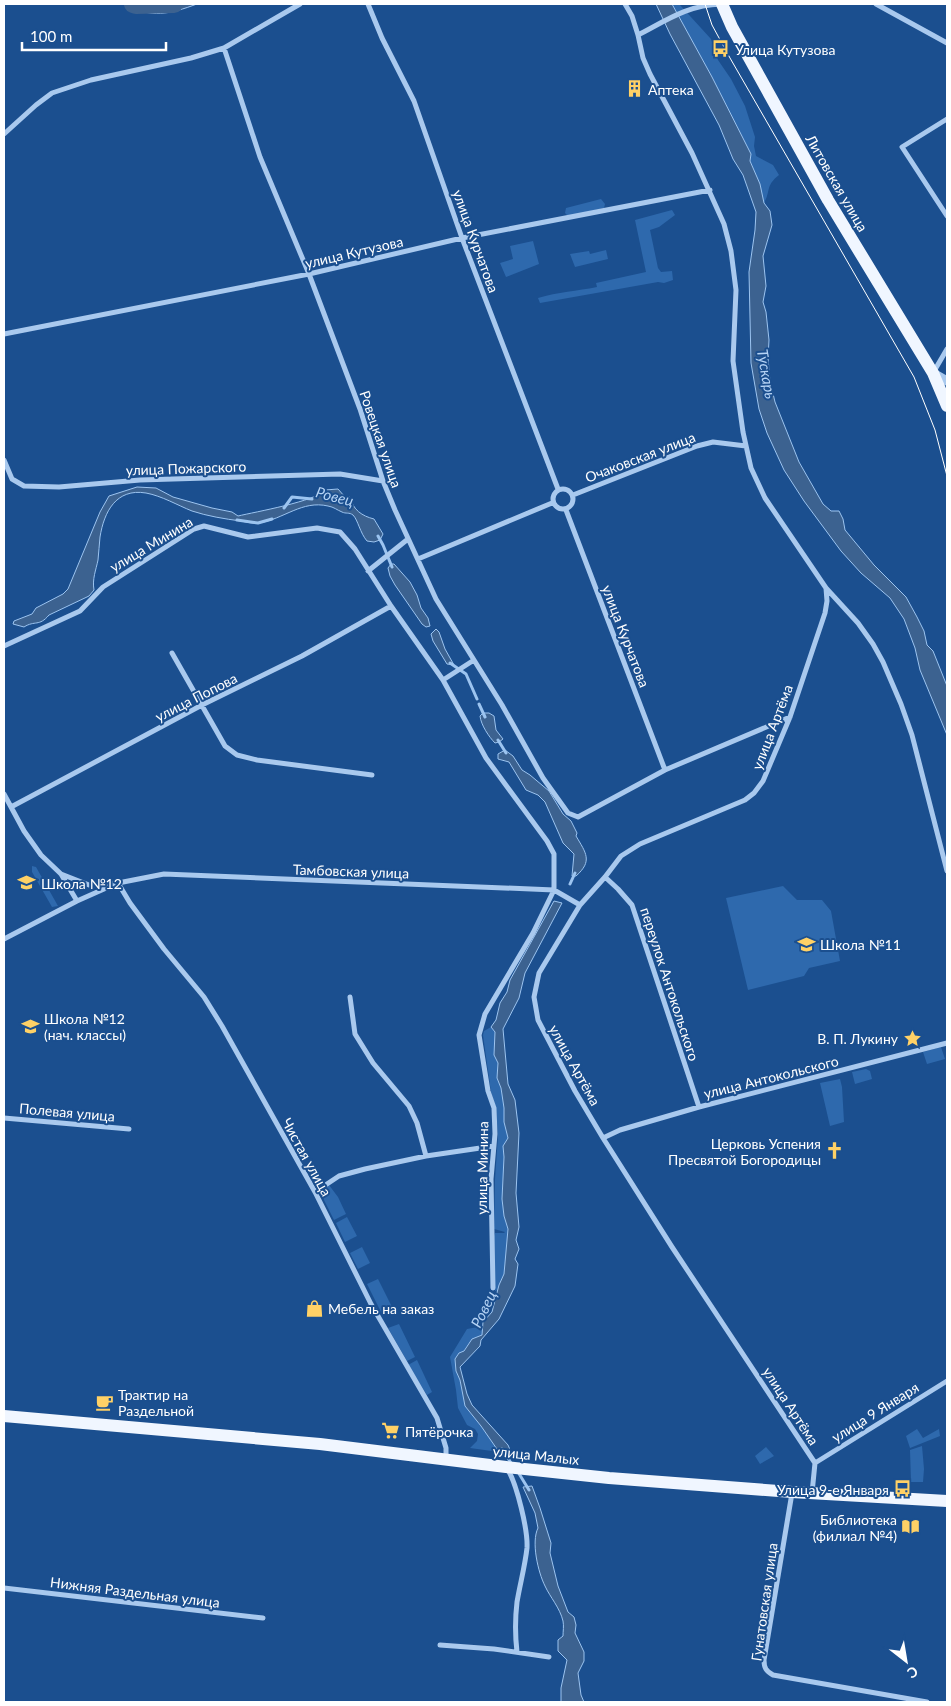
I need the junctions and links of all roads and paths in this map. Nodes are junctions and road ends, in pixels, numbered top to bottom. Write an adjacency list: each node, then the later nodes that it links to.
1 (300, 4): 9 (street)
2 (368, 4): 14 (street, улица Курчатова)
3 (625, 4): 7 (street)
4 (722, 4): 6 (street); 18 (main road, Литовская улица)
5 (876, 4): 8 (street)
6 (698, 5): 7 (street)
7 (638, 35): 12 (street)
8 (947, 43)
9 (224, 48): 11 (street); 15 (street, Ровецкая улица)
10 (947, 119): 13 (street)
11 (4, 134)
12 (710, 190): 14 (street, улица Кутузова); 21 (street)
13 (947, 216)
14 (462, 238): 15 (street, улица Кутузова); 24 (street, улица Курчатова)
15 (309, 274): 16 (street, улица Кутузова); 23 (street, Ровецкая улица)
16 (4, 334)
17 (947, 349): 18 (street)
18 (933, 373): 19 (street); 20 (main road, Литовская улица)
19 (947, 381)
20 (947, 406)
21 (746, 446): 25 (street, Очаковская улица); 31 (street)
22 (4, 460): 23 (street, улица Пожарского)
23 (383, 481): 28 (street, Ровецкая улица)
24 (558, 489): 25 (street); 26 (street)
25 (573, 495): 27 (street)
26 (552, 503): 27 (street); 29 (street)
27 (566, 510): 39 (street, улица Курчатова)
28 (408, 539): 29 (street, Ровецкая улица); 30 (street)
29 (418, 559): 35 (street, Ровецкая улица)
30 (368, 571): 32 (street); 33 (street, улица Минина)
31 (826, 588): 38 (street, улица Артёма); 43 (street)
32 (391, 606): 36 (street); 37 (street, улица Попова)
33 (4, 646)
34 (172, 653): 37 (street)
35 (474, 660): 36 (street); 39 (street, Ровецкая улица)
36 (443, 680): 47 (street)
37 (202, 705): 40 (street); 42 (street, улица Попова)
38 (790, 717): 39 (street); 45 (street, улица Артёма)
39 (665, 770)
40 (372, 776)
41 (4, 794): 42 (street, Тамбовская улица)
42 (11, 808): 44 (street, Тамбовская улица)
43 (947, 871)
44 (61, 874): 46 (street, Тамбовская улица); 48 (street, Тамбовская улица)
45 (605, 877): 49 (street, улица Артёма); 53 (street, переулок Антокольского)
46 (118, 883): 47 (street, Тамбовская улица); 48 (street, Тамбовская улица); 59 (street, Чистая улица)
47 (554, 890): 49 (street, Тамбовская улица); 57 (street, улица Минина)
48 (77, 901): 50 (street, Тамбовская улица)
49 (580, 905): 56 (street, улица Артёма)
50 (4, 939)
51 (350, 997): 58 (street)
52 (947, 1043): 53 (street, улица Антокольского)
53 (699, 1107): 56 (street, улица Антокольского)
54 (4, 1118): 55 (street, Полевая улица)
55 (129, 1129)
56 (603, 1138): 64 (street, улица Артёма)
57 (494, 1146): 58 (street); 60 (street, улица Минина)
58 (426, 1156): 59 (street)
59 (314, 1192): 63 (street, Чистая улица)
60 (493, 1288)
61 (947, 1380): 64 (street, улица 9 Января)
62 (4, 1416): 63 (main road, улица Малых)
63 (446, 1460): 65 (main road, улица Малых)
64 (815, 1463): 67 (street)
65 (506, 1467): 66 (main road, улица Малых); 72 (street)
66 (792, 1492): 67 (main road, улица Малых); 74 (street, Гунатовская улица)
67 (812, 1493): 68 (main road, улица Малых)
68 (947, 1501)
69 (4, 1588): 70 (street, Нижняя Раздельная улица)
70 (263, 1618)
71 (440, 1645): 72 (street)
72 (517, 1652): 73 (street)
73 (549, 1657)
74 (927, 1702)

